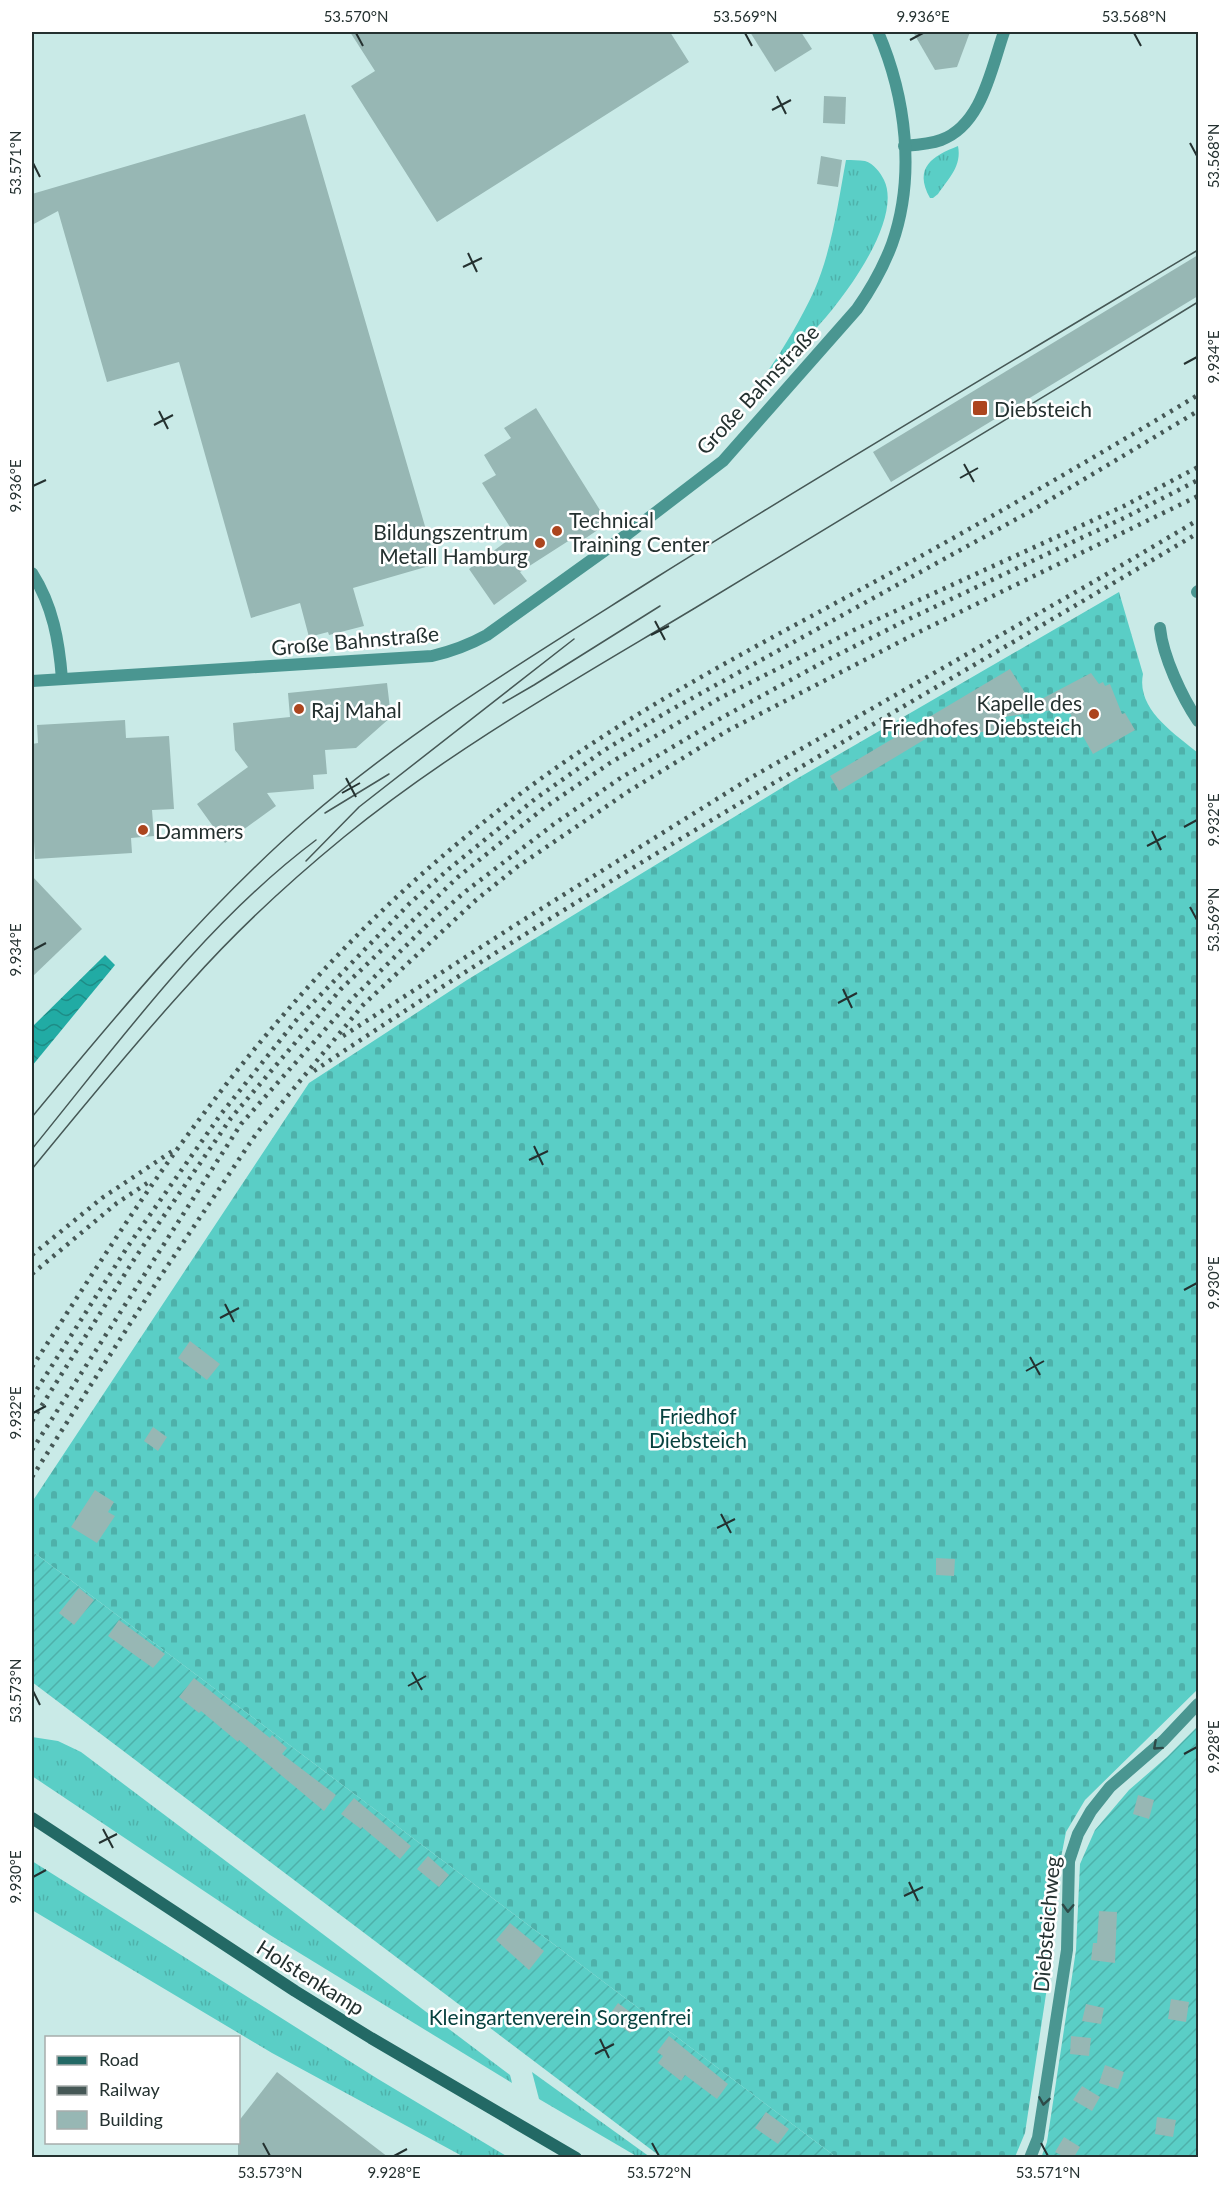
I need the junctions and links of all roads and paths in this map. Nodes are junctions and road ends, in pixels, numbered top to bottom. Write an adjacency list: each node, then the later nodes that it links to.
1 (878, 32): 3 (street, Große Bahnstraße)
2 (1004, 32): 3 (street)
3 (904, 147): 6 (street, Große Bahnstraße)
4 (32, 573): 6 (street)
5 (1160, 628): 8 (street)
6 (62, 679): 7 (street, Große Bahnstraße)
7 (32, 681)
8 (1198, 721)
9 (1198, 1704): 12 (street, Diebsteichweg, one-way to 12)
10 (32, 1818): 11 (main road, Holstenkamp)
11 (576, 2157)
12 (1030, 2157)

